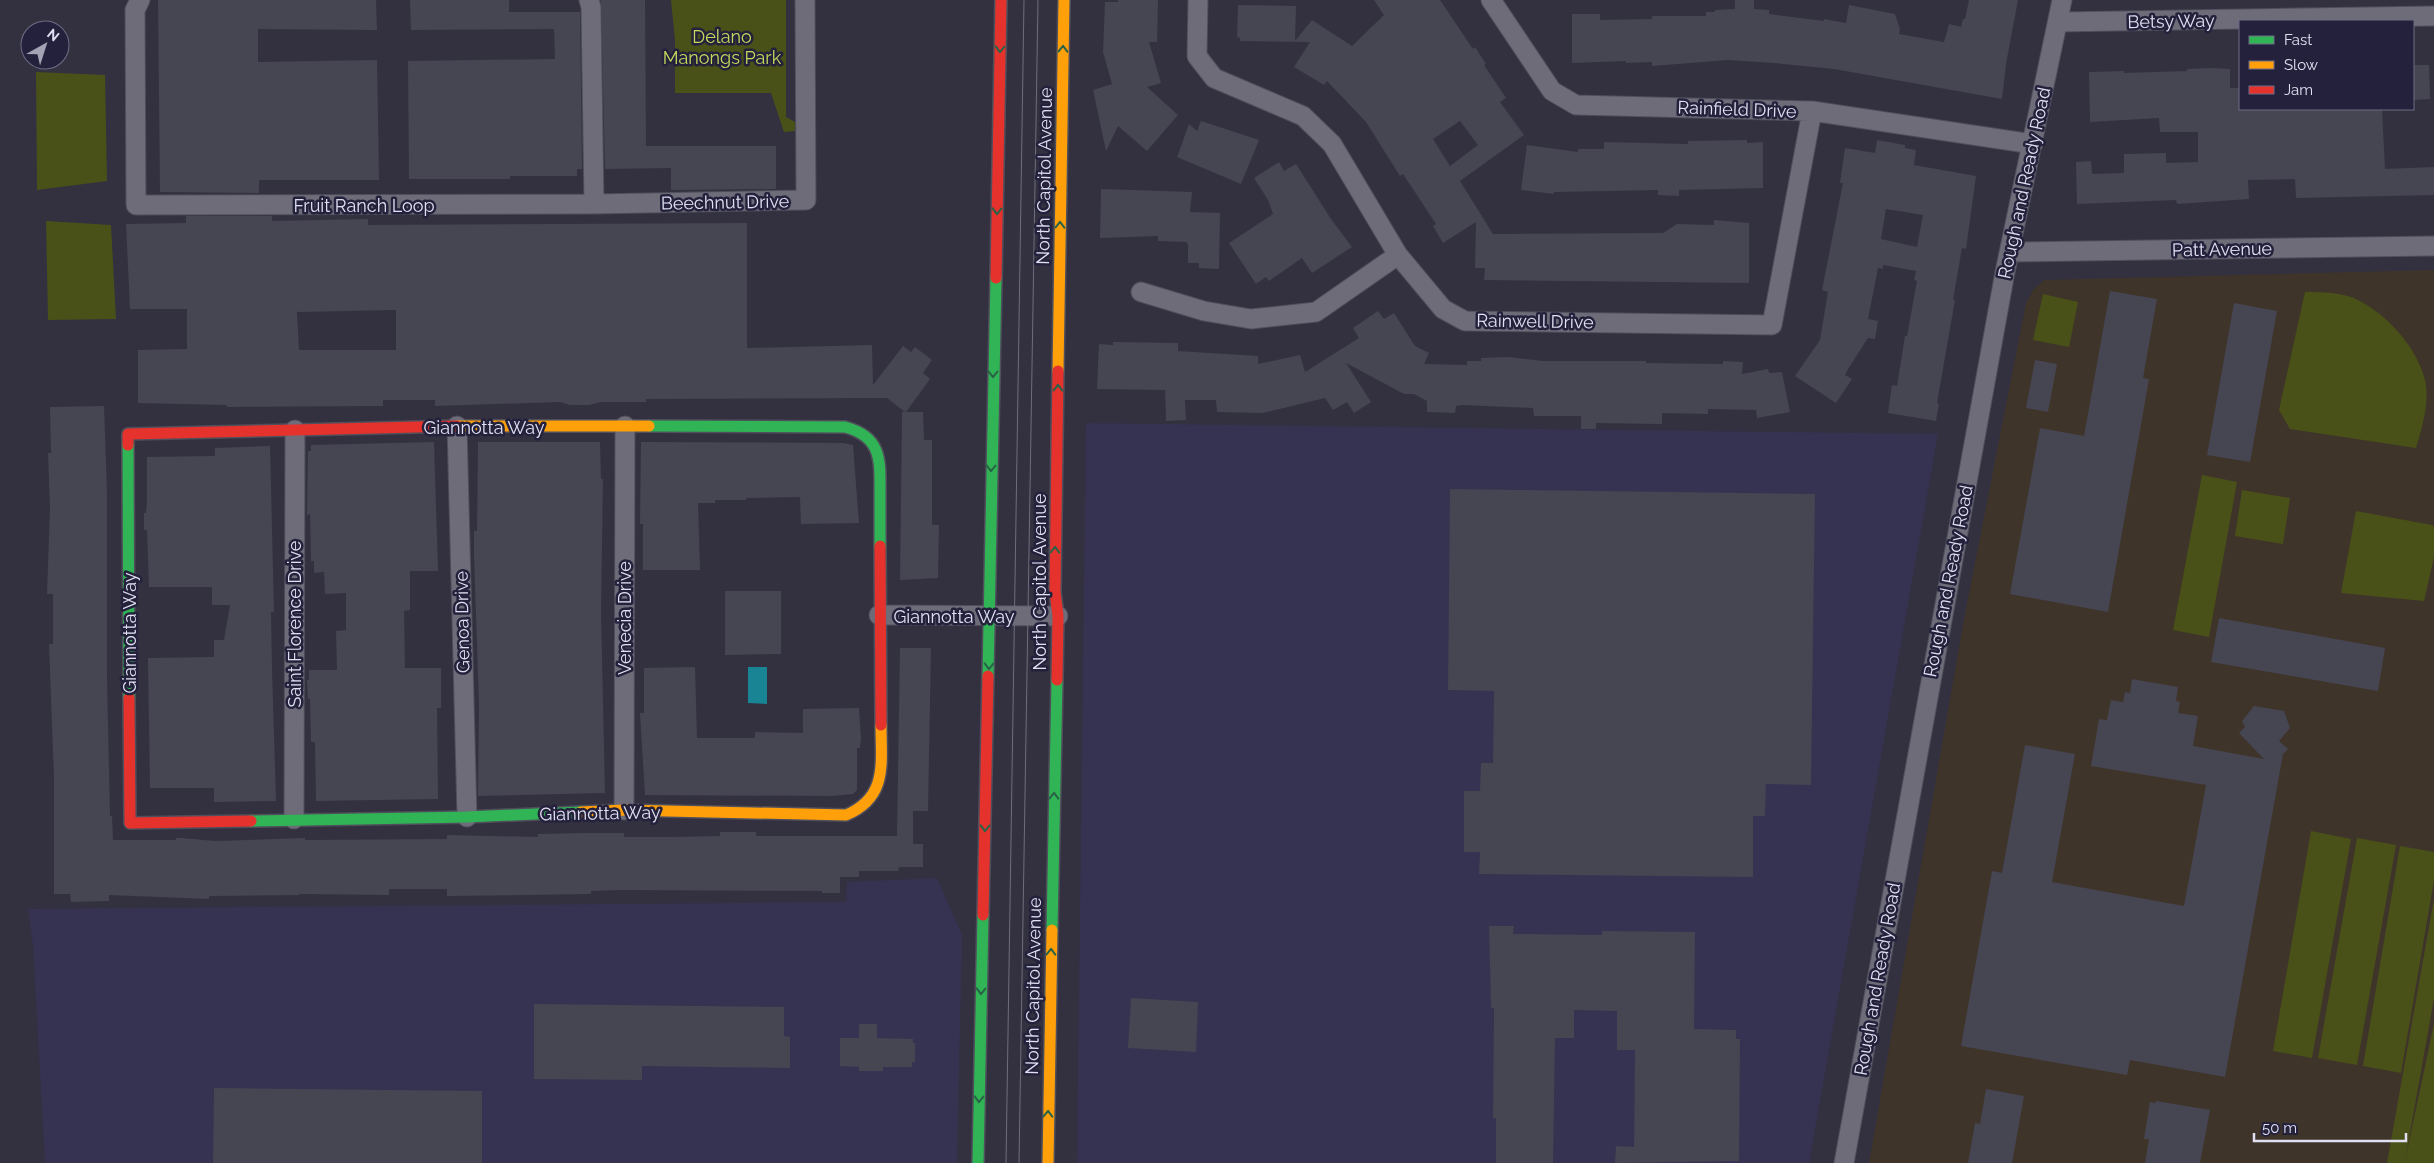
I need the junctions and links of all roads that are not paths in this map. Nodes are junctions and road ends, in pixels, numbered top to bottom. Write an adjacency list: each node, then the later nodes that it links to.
1 (140, 0): 13 (street, Fruit Ranch Loop)
2 (589, 0): 13 (street)
3 (805, 0): 13 (street, Beechnut Drive)
4 (1002, 0): 23 (main road, one-way to 23)
5 (1064, 0): 22 (main road, North Capitol Avenue, one-way to 5)
6 (1198, 0): 16 (street, Rainwell Drive)
7 (1492, 0): 11 (street, Rainfield Drive)
8 (2062, 0): 10 (street, Rough and Ready Road)
9 (2434, 16): 10 (street, Betsy Way)
10 (2058, 22): 12 (street, Rough and Ready Road)
11 (1812, 111): 12 (street, Rainfield Drive); 16 (street, Rainwell Drive)
12 (2032, 144): 15 (street, Rough and Ready Road)
13 (594, 204)
14 (2434, 246): 15 (street, Patt Avenue)
15 (2010, 252): 29 (street, Rough and Ready Road)
16 (1398, 255): 17 (street)
17 (1141, 292)
18 (457, 426): 19 (main road, Giannotta Way); 20 (main road, Giannotta Way); 25 (street, Genoa Drive)
19 (625, 426): 21 (main road, Giannotta Way); 24 (street, Venecia Drive)
20 (295, 430): 26 (street, Saint Florence Drive); 26 (main road, Giannotta Way)
21 (879, 615): 23 (street, Giannotta Way); 24 (main road, Giannotta Way)
22 (1058, 616): 23 (street, Giannotta Way); 28 (main road, North Capitol Avenue, one-way to 22)
23 (990, 617): 27 (main road, one-way to 27)
24 (624, 810): 25 (main road, Giannotta Way)
25 (467, 817): 26 (main road, Giannotta Way)
26 (294, 819)
27 (978, 1163)
28 (1048, 1163)
29 (1844, 1163)

